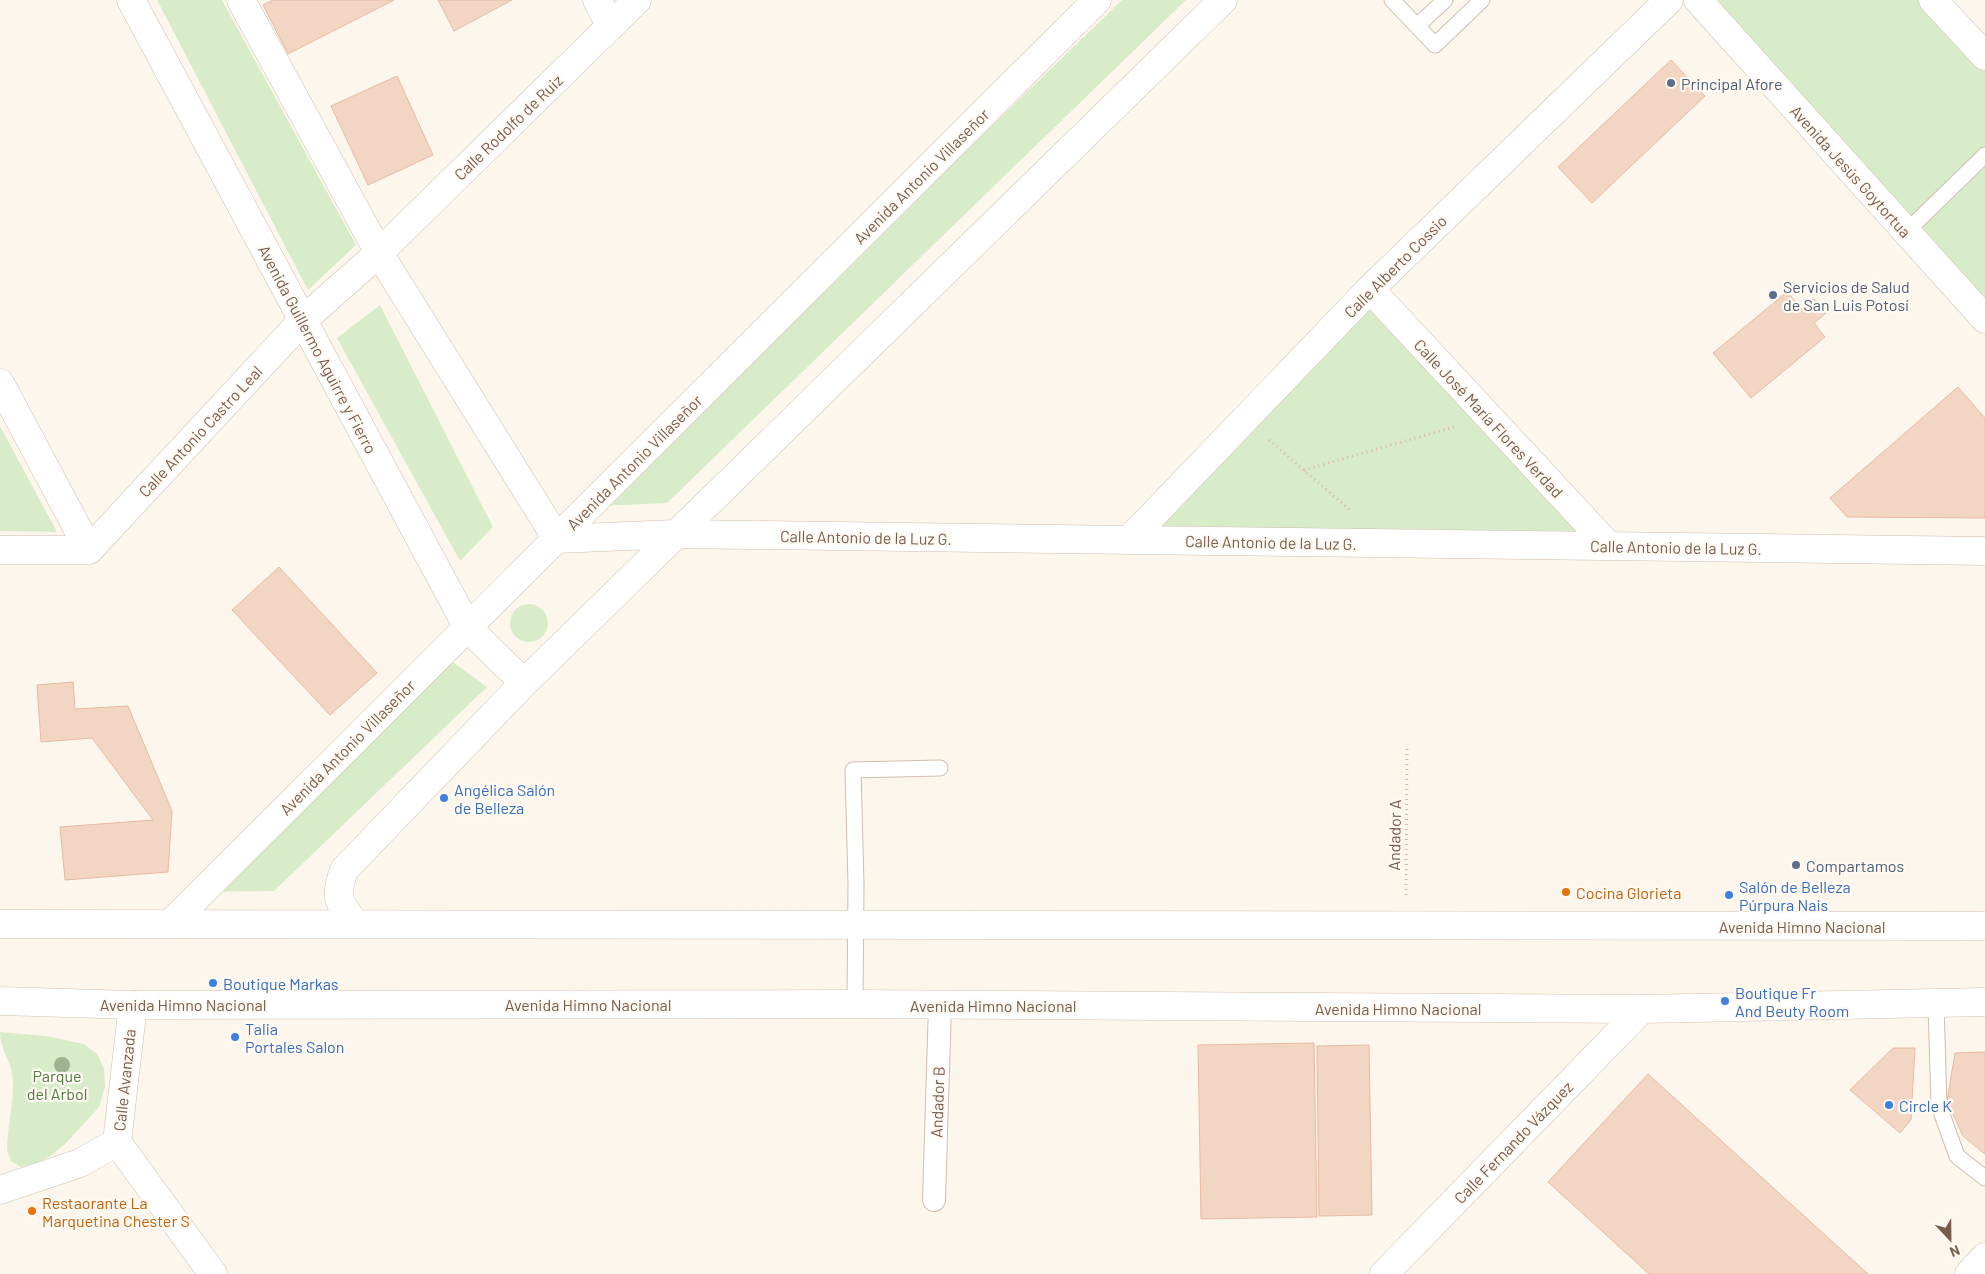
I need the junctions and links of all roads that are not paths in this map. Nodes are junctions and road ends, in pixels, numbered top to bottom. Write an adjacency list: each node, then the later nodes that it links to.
1 (131, 0): 21 (street, Avenida Guillermo Aguirre y Fierro)
2 (241, 0): 18 (street)
3 (597, 0): 13 (street)
4 (637, 0): 13 (street, Calle Rodolfo de Ruiz)
5 (1097, 0): 24 (street, Avenida Antonio Villaseñor)
6 (1223, 0): 23 (street)
7 (1392, 0): 14 (lane)
8 (1445, 0): 14 (lane)
9 (1482, 0): 14 (lane)
10 (1669, 0): 19 (street, Calle Alberto Cossio)
11 (1698, 0): 17 (street, Avenida Jesús Goytortua)
12 (1933, 0): 15 (street)
13 (611, 26): 18 (street, Calle Rodolfo de Ruiz)
14 (1416, 26)
15 (1985, 56)
16 (1985, 155): 17 (lane)
17 (1906, 232): 20 (street, Avenida Jesús Goytortua)
18 (378, 253): 21 (street, Calle Antonio Castro Leal); 24 (street)
19 (1370, 289): 25 (street, Calle Alberto Cossio); 26 (street, Calle José María Flores Verdad)
20 (1985, 319)
21 (303, 320): 28 (street, Calle Antonio Castro Leal); 30 (street, Avenida Guillermo Aguirre y Fierro)
22 (0, 383): 28 (street)
23 (676, 534): 24 (street, Calle Antonio de la Luz G.); 25 (street, Calle Antonio de la Luz G.); 31 (street)
24 (557, 539): 30 (street, Avenida Antonio Villaseñor)
25 (1128, 540): 26 (street, Calle Antonio de la Luz G.)
26 (1609, 546): 29 (street, Calle Antonio de la Luz G.)
27 (0, 550): 28 (street)
28 (89, 550)
29 (1985, 551)
30 (468, 628): 31 (street, Avenida Guillermo Aguirre y Fierro); 33 (street, Avenida Antonio Villaseñor)
31 (524, 683): 34 (street)
32 (940, 768): 36 (lane)
33 (171, 923): 34 (street, Avenida Himno Nacional); 35 (street, Avenida Himno Nacional)
34 (355, 923): 36 (street, Avenida Himno Nacional)
35 (0, 924)
36 (855, 924): 37 (street, Avenida Himno Nacional); 41 (lane)
37 (1985, 926)
38 (0, 1001): 42 (street, Avenida Himno Nacional)
39 (1985, 1002): 40 (street, Avenida Himno Nacional)
40 (1936, 1003): 44 (street, Avenida Himno Nacional); 46 (lane)
41 (855, 1004): 42 (street, Avenida Himno Nacional); 43 (street, Avenida Himno Nacional)
42 (133, 1005): 45 (street, Calle Avanzada)
43 (940, 1005): 44 (street, Avenida Himno Nacional); 48 (street, Andador B)
44 (1642, 1009): 51 (street, Calle Fernando Vázquez)
45 (117, 1142): 47 (street); 50 (street, Calle Avanzada)
46 (1985, 1178)
47 (0, 1190)
48 (934, 1200)
49 (1985, 1257): 52 (street)
50 (213, 1274)
51 (1384, 1274)
52 (1969, 1274)

